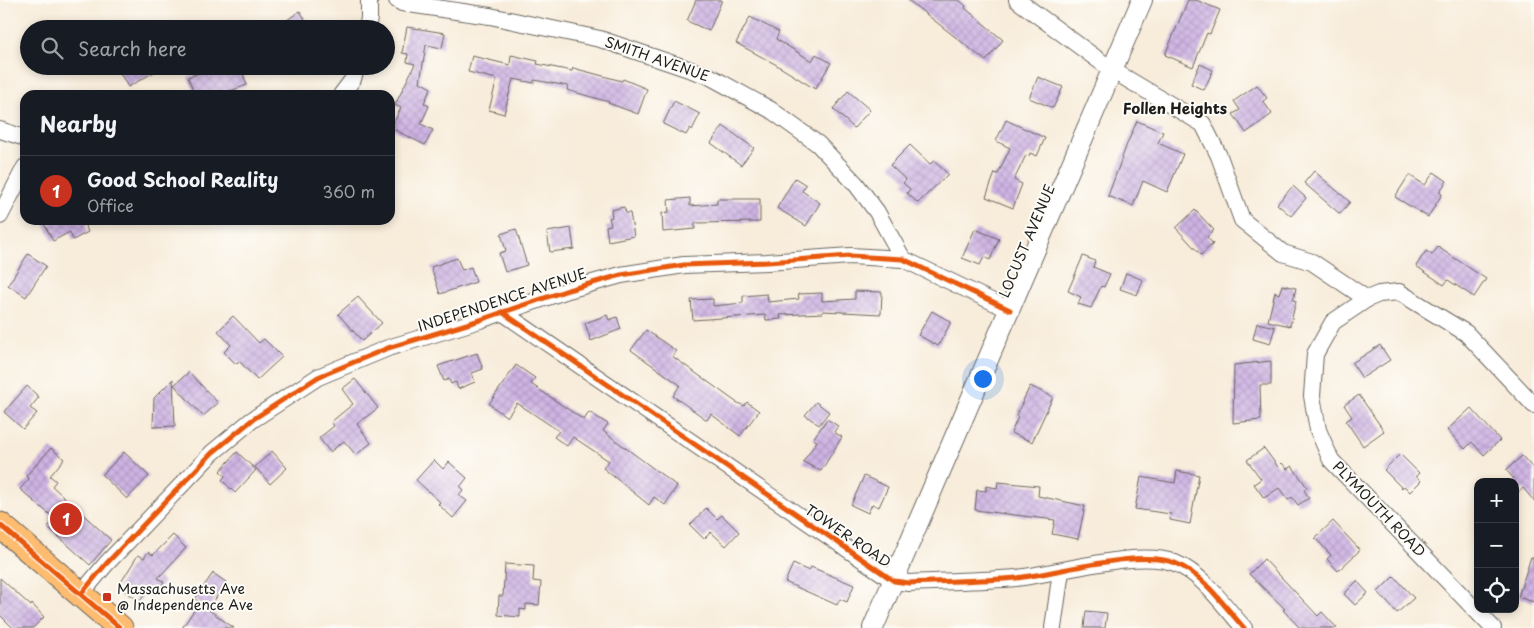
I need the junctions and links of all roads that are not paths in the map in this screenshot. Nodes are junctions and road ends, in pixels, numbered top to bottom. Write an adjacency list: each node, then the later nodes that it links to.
1 (369, 0): 5 (street)
2 (397, 0): 13 (street, SMITH AVENUE)
3 (1017, 0): 6 (street)
4 (1142, 0): 6 (street, LOCUST AVENUE)
5 (369, 20)
6 (1112, 70): 14 (street); 15 (street, LOCUST AVENUE)
7 (354, 75): 8 (street)
8 (345, 90)
9 (0, 130): 10 (street)
10 (20, 136)
11 (20, 177): 12 (street)
12 (0, 216)
13 (903, 259): 15 (street, INDEPENDENCE AVENUE); 16 (street, INDEPENDENCE AVENUE)
14 (1367, 299): 17 (street, PLYMOUTH ROAD); 26 (street, PLYMOUTH ROAD)
15 (1010, 310): 20 (street, LOCUST AVENUE)
16 (502, 312): 20 (street, TOWER ROAD); 21 (street, INDEPENDENCE AVENUE)
17 (1534, 406)
18 (0, 525): 21 (main road)
19 (1061, 571): 20 (street, TOWER ROAD); 24 (street); 25 (street, TOWER ROAD)
20 (894, 581): 23 (street, LOCUST AVENUE)
21 (82, 594): 22 (main road)
22 (119, 628)
23 (873, 628)
24 (1053, 628)
25 (1244, 628)
26 (1493, 628)

